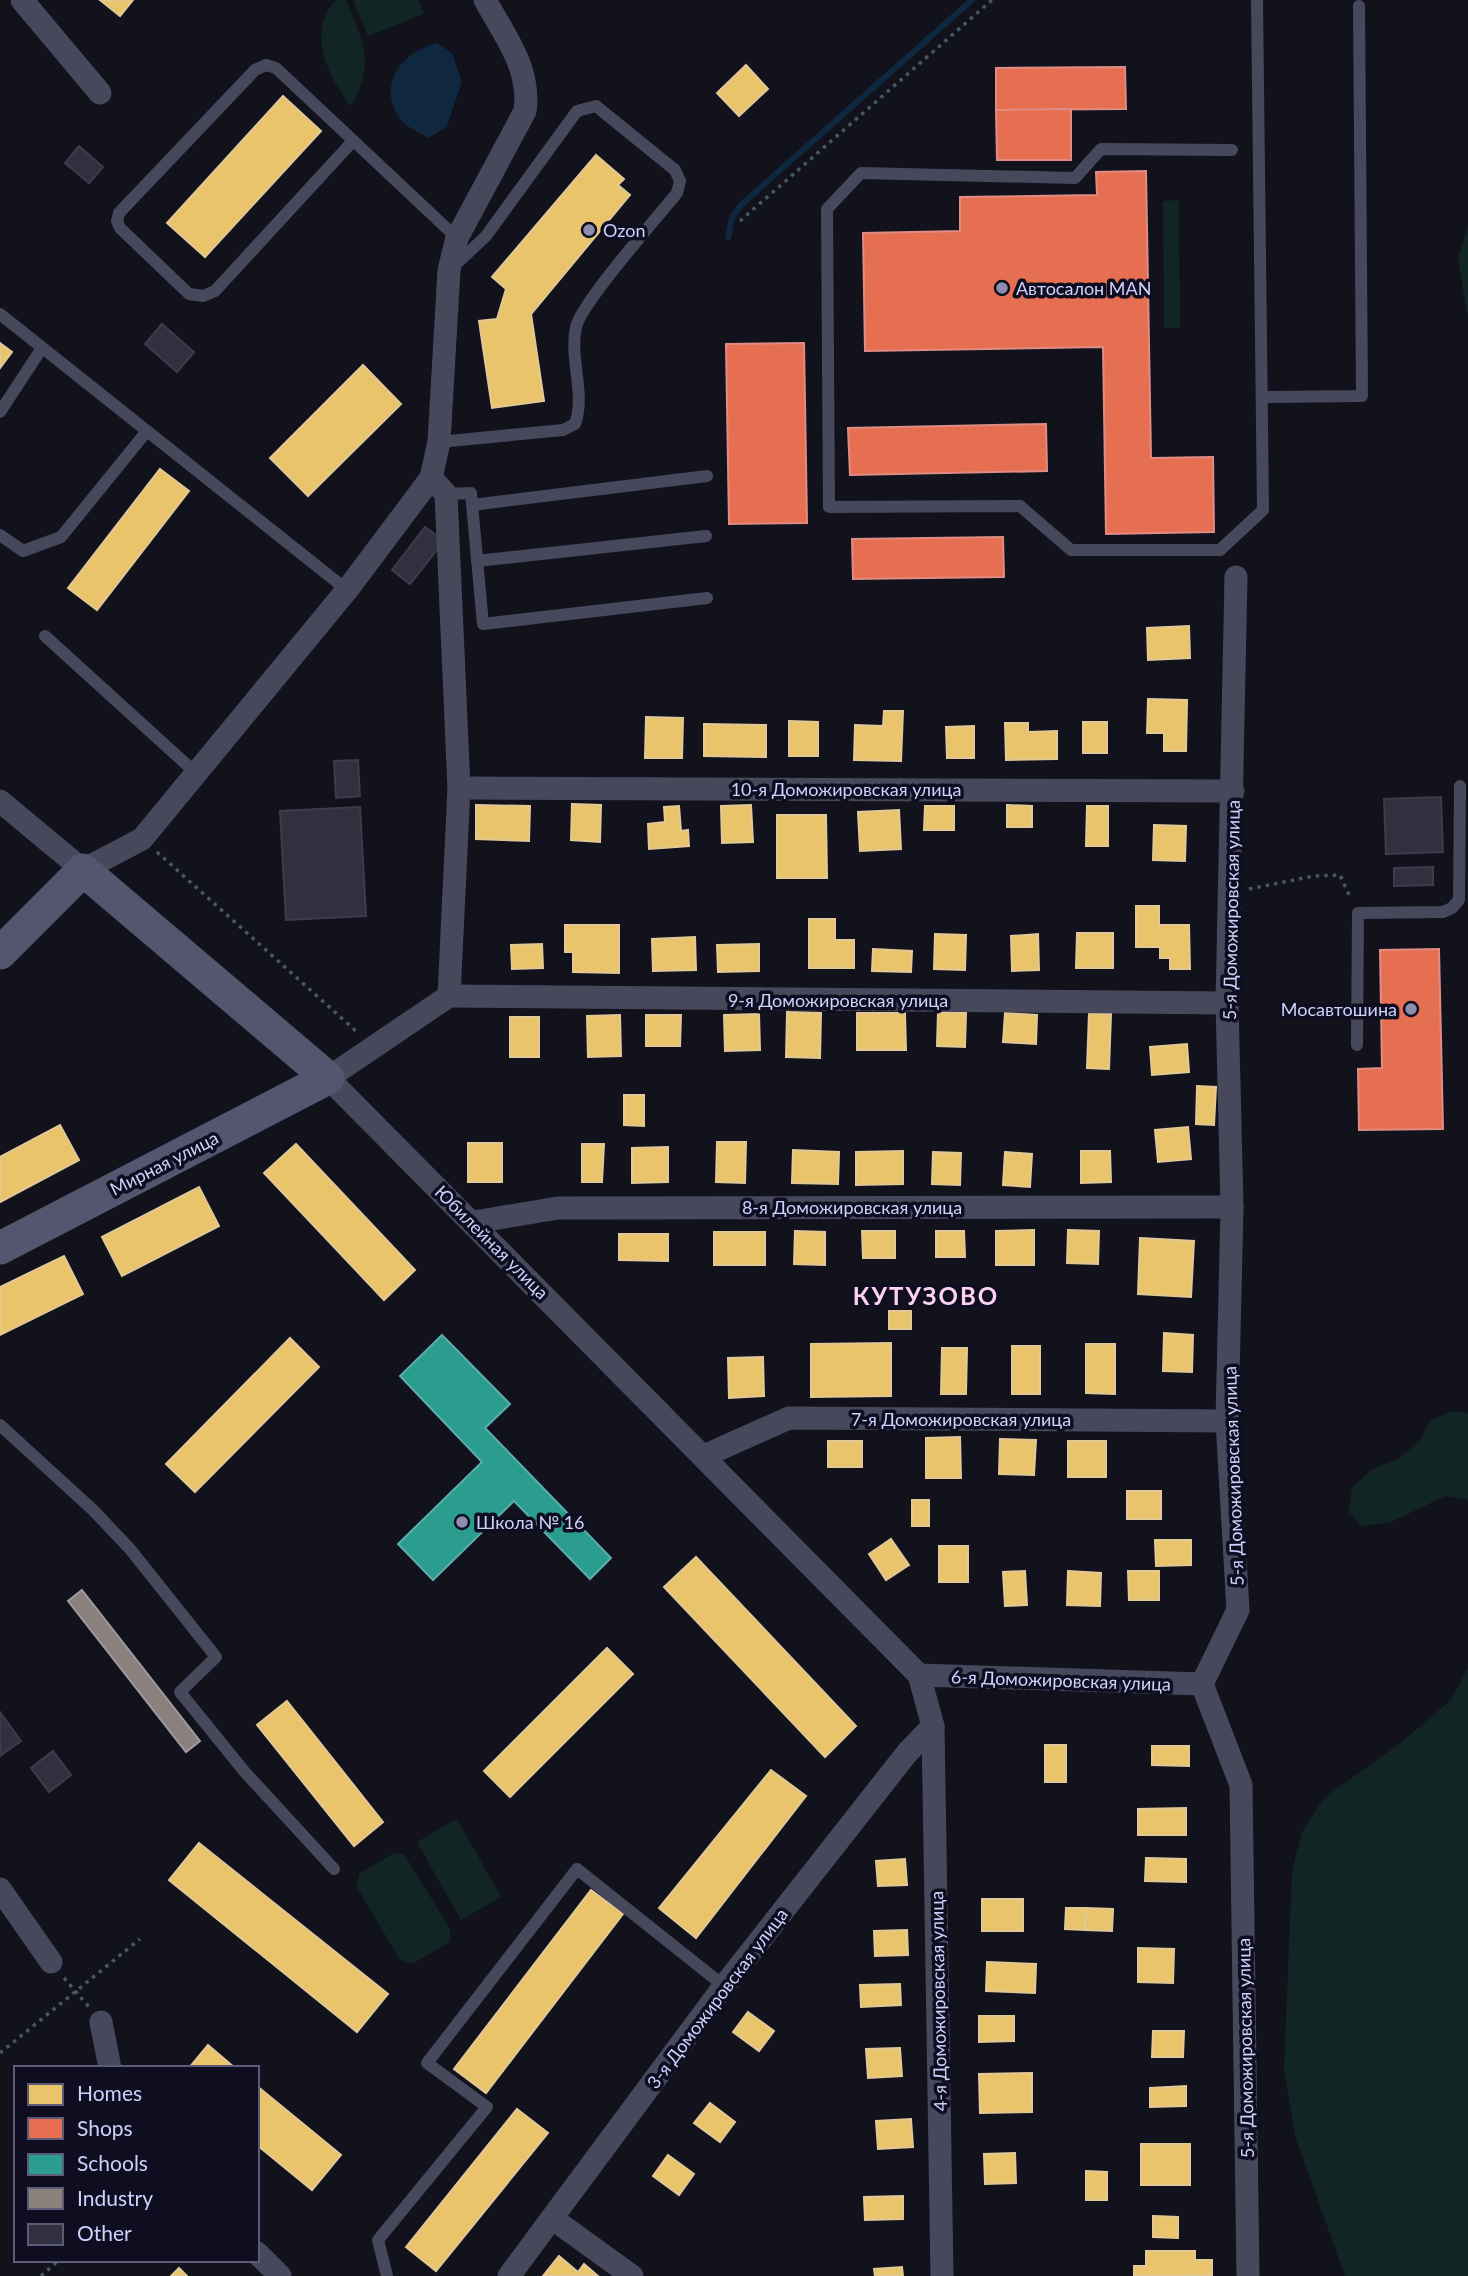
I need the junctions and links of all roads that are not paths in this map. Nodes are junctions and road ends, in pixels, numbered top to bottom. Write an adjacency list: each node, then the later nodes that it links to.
1 (22, 0): 5 (street)
2 (485, 0): 8 (street)
3 (1257, 0): 12 (lane)
4 (1359, 6): 12 (lane)
5 (100, 93)
6 (354, 141): 6 (lane); 8 (lane)
7 (1231, 150): 12 (lane)
8 (457, 239): 9 (street)
9 (450, 270): 15 (street); 15 (lane)
10 (0, 314): 11 (lane)
11 (42, 348): 13 (lane); 14 (lane)
12 (1262, 397)
13 (0, 412)
14 (147, 431): 19 (lane); 23 (lane)
15 (439, 442): 17 (street)
16 (707, 476): 18 (lane)
17 (439, 486): 18 (lane); 23 (street); 28 (street)
18 (472, 505): 21 (lane)
19 (0, 535)
20 (706, 536): 21 (lane)
21 (477, 561): 24 (lane)
22 (1236, 577): 29 (street, 5-я Доможировская улица)
23 (347, 590): 26 (street)
24 (707, 598)
25 (45, 636): 26 (lane)
26 (197, 774): 31 (street)
27 (1460, 786): 32 (lane)
28 (459, 788): 29 (street, 10-я Доможировская улица); 34 (street)
29 (1234, 791): 35 (street, 5-я Доможировская улица)
30 (0, 801): 31 (street, Юбилейная улица)
31 (83, 870): 33 (street); 37 (street, Юбилейная улица)
32 (1464, 870): 36 (lane)
33 (0, 953)
34 (449, 996): 35 (street, 9-я Доможировская улица); 37 (street)
35 (1227, 1003): 38 (street, 5-я Доможировская улица)
36 (1357, 1045)
37 (328, 1078): 39 (street, Юбилейная улица); 40 (street, Мирная улица)
38 (1233, 1207): 39 (street, 8-я Доможировская улица); 41 (street, 5-я Доможировская улица)
39 (474, 1222): 43 (street, Юбилейная улица)
40 (0, 1248)
41 (1227, 1421): 43 (street, 7-я Доможировская улица); 45 (street, 5-я Доможировская улица)
42 (0, 1425): 47 (lane)
43 (704, 1456): 44 (street, Юбилейная улица)
44 (919, 1675): 45 (street, 6-я Доможировская улица); 46 (street, Юбилейная улица)
45 (1202, 1684): 60 (street, 5-я Доможировская улица)
46 (933, 1726): 50 (street, 3-я Доможировская улица); 59 (street, 4-я Доможировская улица)
47 (334, 1869)
48 (0, 1889): 49 (street)
49 (51, 1962)
50 (724, 1986): 53 (street, 3-я Доможировская улица); 56 (lane)
51 (101, 2022): 52 (street)
52 (110, 2066)
53 (553, 2219): 57 (street, 3-я Доможировская улица); 58 (street)
54 (259, 2255): 55 (street)
55 (279, 2276)
56 (387, 2276)
57 (509, 2276)
58 (632, 2276)
59 (942, 2276)
60 (1248, 2276)

